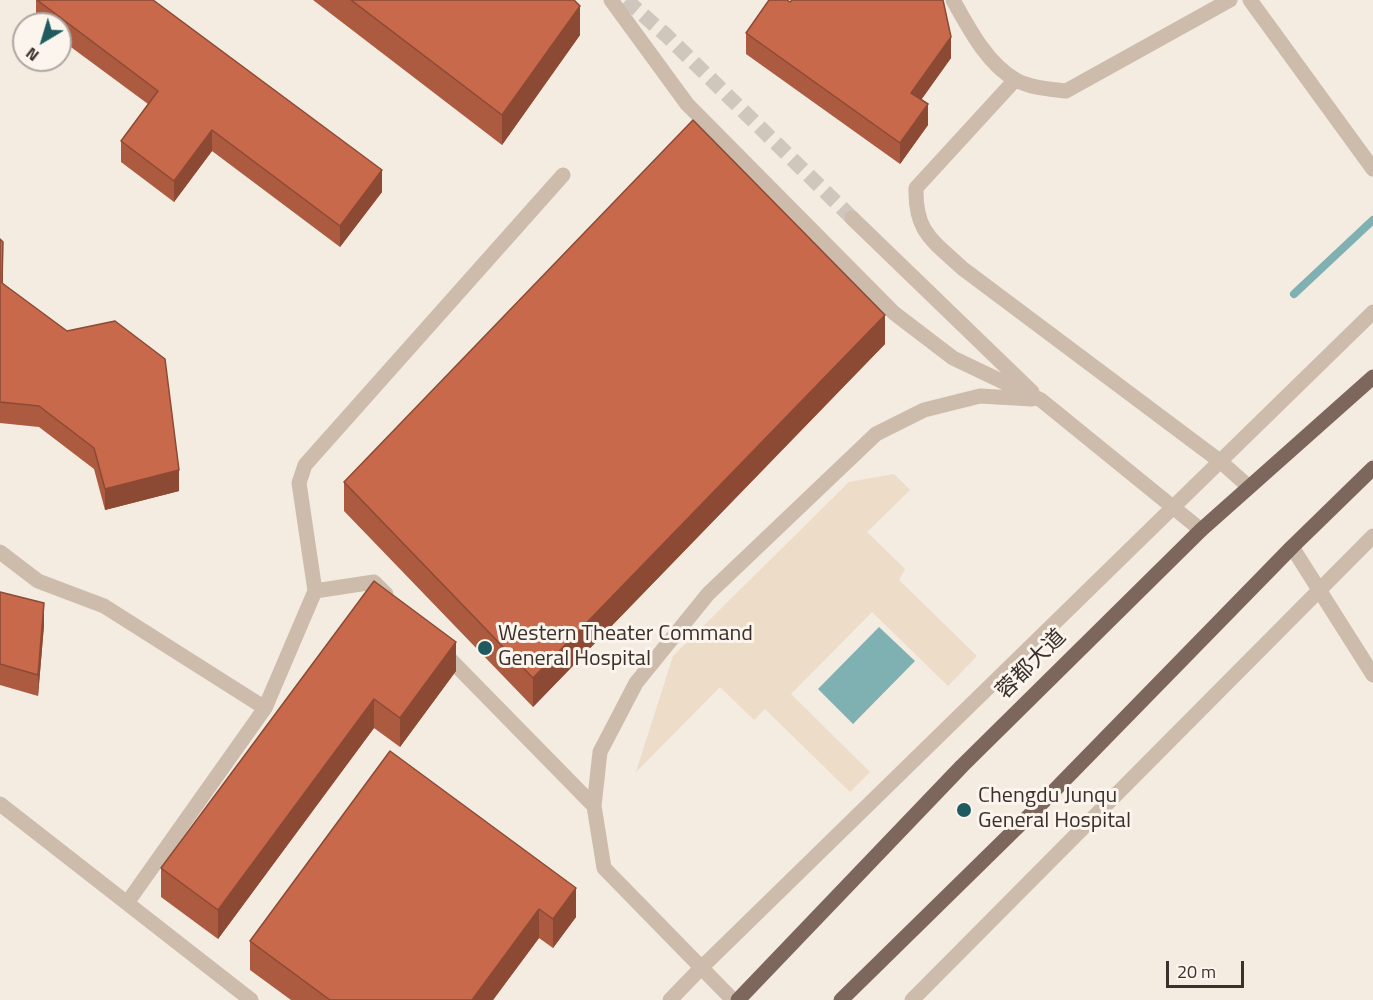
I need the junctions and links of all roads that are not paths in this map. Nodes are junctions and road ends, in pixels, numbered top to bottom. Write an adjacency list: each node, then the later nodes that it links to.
1 (611, 0): 11 (street)
2 (953, 0): 5 (street)
3 (1230, 0): 5 (street)
4 (1250, 0): 6 (street)
5 (1015, 80): 12 (street)
6 (1373, 169)
7 (563, 175): 20 (street)
8 (852, 218): 11 (street)
9 (1373, 312): 12 (street)
10 (1373, 376): 14 (main road, 蓉都大道)
11 (1041, 400): 15 (street); 27 (street)
12 (1221, 462): 14 (street); 15 (street)
13 (1373, 468): 18 (main road)
14 (1250, 487): 16 (main road, 蓉都大道)
15 (1174, 506): 16 (street); 29 (street)
16 (1201, 530): 33 (main road, 蓉都大道)
17 (1373, 536): 21 (street)
18 (1292, 547): 21 (street); 34 (main road)
19 (0, 552): 25 (street)
20 (315, 591): 22 (street); 25 (street)
21 (1320, 591): 24 (street); 35 (street)
22 (399, 606)
23 (431, 640): 27 (street)
24 (1373, 675)
25 (265, 708): 28 (street)
26 (0, 804): 28 (street)
27 (594, 806): 29 (street)
28 (127, 903): 30 (street)
29 (701, 968): 31 (street); 32 (street)
30 (251, 1000)
31 (670, 1000)
32 (733, 1000)
33 (738, 1000)
34 (841, 1000)
35 (912, 1000)

